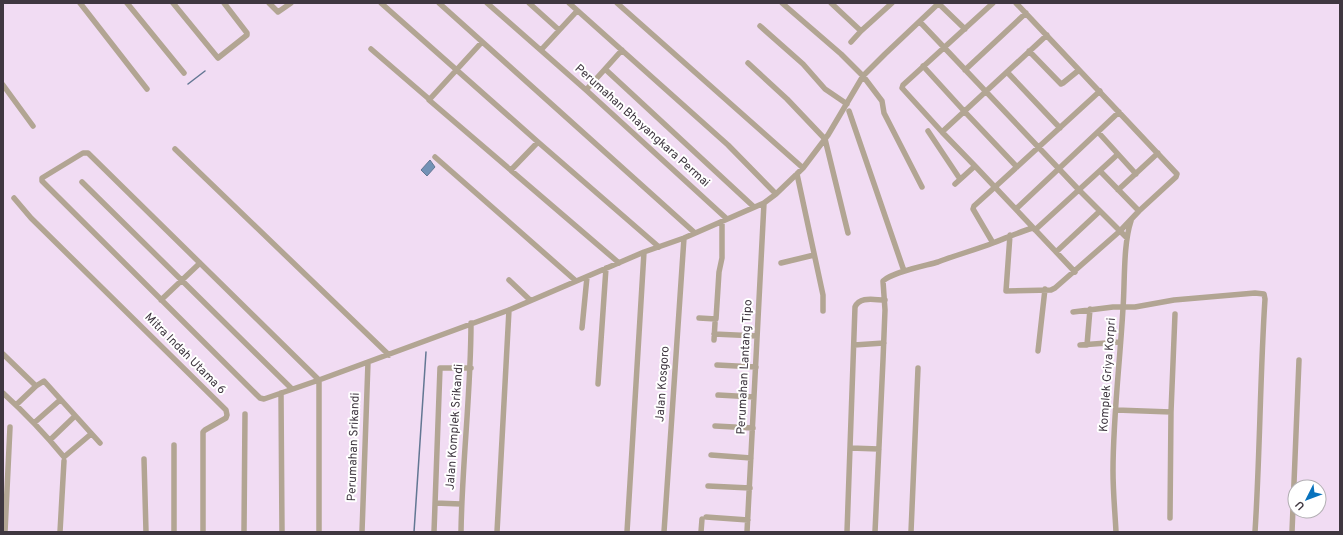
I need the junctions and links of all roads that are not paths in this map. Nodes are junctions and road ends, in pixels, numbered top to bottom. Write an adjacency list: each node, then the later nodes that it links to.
1 (80, 3): 44 (street)
2 (127, 3): 41 (street)
3 (173, 3): 4 (street)
4 (224, 3)
5 (269, 3): 6 (street)
6 (291, 3)
7 (381, 3): 36 (street)
8 (439, 3): 27 (street)
9 (487, 3): 31 (street, Perumahan Bhayangkara Permai)
10 (530, 3): 24 (street)
11 (569, 3): 19 (street)
12 (618, 3): 67 (street)
13 (782, 3): 42 (street)
14 (831, 3): 25 (street)
15 (892, 3): 25 (street)
16 (939, 3): 21 (street); 23 (street)
17 (993, 3): 23 (street)
18 (1016, 3): 20 (street)
19 (577, 11): 24 (street); 32 (street)
20 (1026, 13): 26 (street); 38 (street)
21 (920, 22): 29 (street); 42 (street)
22 (760, 26): 49 (street)
23 (965, 29): 29 (street)
24 (559, 30): 31 (street)
25 (861, 31): 28 (street)
26 (1047, 35): 33 (street); 39 (street)
27 (482, 42): 36 (street); 91 (street)
28 (851, 42)
29 (944, 48): 35 (street); 38 (street)
30 (371, 49): 48 (street)
31 (541, 50): 45 (street, Perumahan Bhayangkara Permai)
32 (622, 50): 37 (street); 80 (street)
33 (1029, 51): 39 (street); 40 (street)
34 (748, 63): 58 (street)
35 (923, 66): 51 (street); 56 (street)
36 (456, 69): 48 (street); 59 (street)
37 (605, 70): 45 (street); 83 (street)
38 (965, 70): 46 (street)
39 (1079, 70): 47 (street)
40 (1007, 72): 46 (street); 54 (street)
41 (184, 73)
42 (863, 76): 49 (street); 76 (street)
43 (3, 86): 53 (street)
44 (146, 89)
45 (586, 90): 87 (street, Perumahan Bhayangkara Permai)
46 (985, 91): 51 (street); 60 (street)
47 (1100, 91): 52 (street); 54 (street)
48 (429, 99): 69 (street)
49 (847, 104): 58 (street)
50 (849, 111): 105 (street)
51 (964, 112): 56 (street); 66 (street)
52 (1120, 112): 57 (street); 62 (street)
53 (33, 126)
54 (1060, 128): 60 (street)
55 (928, 131): 73 (street)
56 (942, 132): 65 (street)
57 (1098, 132): 63 (street); 68 (street)
58 (825, 139): 67 (street); 92 (street)
59 (538, 142): 69 (street); 97 (street)
60 (1039, 148): 66 (street); 68 (street)
61 (175, 149): 133 (street)
62 (1158, 153): 72 (street); 86 (street)
63 (1118, 155): 70 (street); 72 (street)
64 (435, 157): 110 (street)
65 (975, 166): 73 (street); 77 (street)
66 (1017, 167): 77 (street)
67 (803, 168): 71 (street)
68 (1059, 169): 78 (street); 84 (street)
69 (510, 170): 102 (street)
70 (1100, 171): 78 (street); 79 (street)
71 (797, 174): 80 (street); 100 (street)
72 (1136, 174): 79 (street)
73 (960, 179): 75 (street)
74 (82, 182): 108 (street)
75 (954, 184)
76 (922, 187)
77 (995, 187): 84 (street); 96 (street)
78 (1079, 190): 85 (street); 89 (street)
79 (1118, 190): 86 (street)
80 (776, 194): 82 (street)
81 (14, 198): 178 (street, Mitra Indah Utama 6)
82 (764, 203): 83 (street); 125 (street, Perumahan Lantang Tipo)
83 (754, 207): 87 (street)
84 (1016, 209): 89 (street)
85 (1100, 211): 90 (street); 99 (street)
86 (1139, 211): 88 (street)
87 (724, 220): 91 (street); 121 (street)
88 (1131, 220): 90 (street); 95 (street, Komplek Griya Korpri)
89 (1034, 229): 93 (street); 99 (street)
90 (1120, 231): 95 (street); 106 (street)
91 (695, 233): 94 (street)
92 (848, 233)
93 (1010, 235): 96 (street); 111 (street)
94 (684, 238): 97 (street); 187 (street, Jalan Kosgoro)
95 (1127, 238): 115 (street, Komplek Griya Korpri)
96 (993, 243): 105 (street)
97 (658, 247): 98 (street)
98 (644, 252): 102 (street); 186 (street)
99 (1056, 252): 106 (street)
100 (814, 255): 103 (street); 118 (street)
101 (200, 263): 108 (street); 112 (street); 140 (street)
102 (619, 263): 104 (street)
103 (781, 263)
104 (606, 268): 107 (street); 141 (street)
105 (904, 271): 114 (street)
106 (1075, 272): 111 (street)
107 (587, 277): 110 (street); 124 (street)
108 (181, 280): 112 (street); 143 (street)
109 (509, 280): 113 (street)
110 (576, 282): 113 (street)
111 (1045, 289): 131 (street)
112 (161, 300): 145 (street)
113 (530, 300): 117 (street)
114 (885, 300): 127 (street); 128 (street)
115 (1123, 307): 116 (street); 126 (street, Komplek Griya Korpri); 194 (street)
116 (1090, 309): 119 (street); 130 (street)
117 (508, 310): 122 (street); 185 (street)
118 (823, 311)
119 (1073, 312)
120 (1175, 314): 151 (street)
121 (699, 318)
122 (471, 323): 133 (street); 138 (street, Jalan Komplek Srikandi)
123 (715, 323): 125 (street)
124 (582, 328)
125 (757, 336): 137 (street, Perumahan Lantang Tipo)
126 (1120, 342): 130 (street); 150 (street, Komplek Griya Korpri)
127 (884, 343): 128 (street); 163 (street)
128 (854, 345): 162 (street)
129 (1080, 345): 130 (street)
130 (1087, 345)
131 (1038, 352)
132 (3, 354): 142 (street)
133 (389, 355): 135 (street)
134 (1299, 360): 195 (street)
135 (368, 362): 140 (street); 182 (street, Perumahan Srikandi)
136 (717, 365): 137 (street)
137 (756, 367): 147 (street, Perumahan Lantang Tipo)
138 (471, 368): 170 (street); 171 (street, Jalan Komplek Srikandi)
139 (918, 368): 192 (street)
140 (319, 380): 143 (street); 181 (street)
141 (598, 384)
142 (36, 386): 148 (street); 149 (street)
143 (292, 390): 145 (street)
144 (3, 393): 149 (street)
145 (281, 393): 180 (street)
146 (718, 395): 147 (street)
147 (754, 397): 157 (street, Perumahan Lantang Tipo)
148 (60, 400): 153 (street); 154 (street)
149 (16, 405): 154 (street)
150 (1116, 410): 151 (street); 193 (street, Komplek Griya Korpri)
151 (1171, 412): 172 (street)
152 (245, 414): 179 (street)
153 (75, 416): 158 (street); 159 (street)
154 (34, 423): 159 (street)
155 (10, 426): 174 (street)
156 (715, 426): 157 (street)
157 (753, 428): 165 (street, Perumahan Lantang Tipo)
158 (91, 434): 159 (street); 160 (street)
159 (50, 440)
160 (100, 443)
161 (174, 445): 177 (street)
162 (850, 448): 163 (street); 190 (street)
163 (879, 449): 191 (street)
164 (711, 455): 165 (street)
165 (751, 458): 169 (street, Perumahan Lantang Tipo)
166 (144, 459): 176 (street)
167 (64, 461): 175 (street)
168 (708, 486): 169 (street)
169 (750, 488): 173 (street, Perumahan Lantang Tipo)
170 (435, 503): 171 (street); 183 (street)
171 (461, 504): 184 (street, Jalan Komplek Srikandi)
172 (1170, 518)
173 (748, 520): 188 (street); 189 (street, Perumahan Lantang Tipo)
174 (5, 532)
175 (60, 532)
176 (146, 532)
177 (174, 532)
178 (203, 532)
179 (244, 532)
180 (282, 532)
181 (319, 532)
182 (362, 532)
183 (434, 532)
184 (461, 532)
185 (496, 532)
186 (627, 532)
187 (664, 532)
188 (701, 532)
189 (747, 532)
190 (847, 532)
191 (875, 532)
192 (911, 532)
193 (1116, 532)
194 (1255, 532)
195 (1292, 532)

